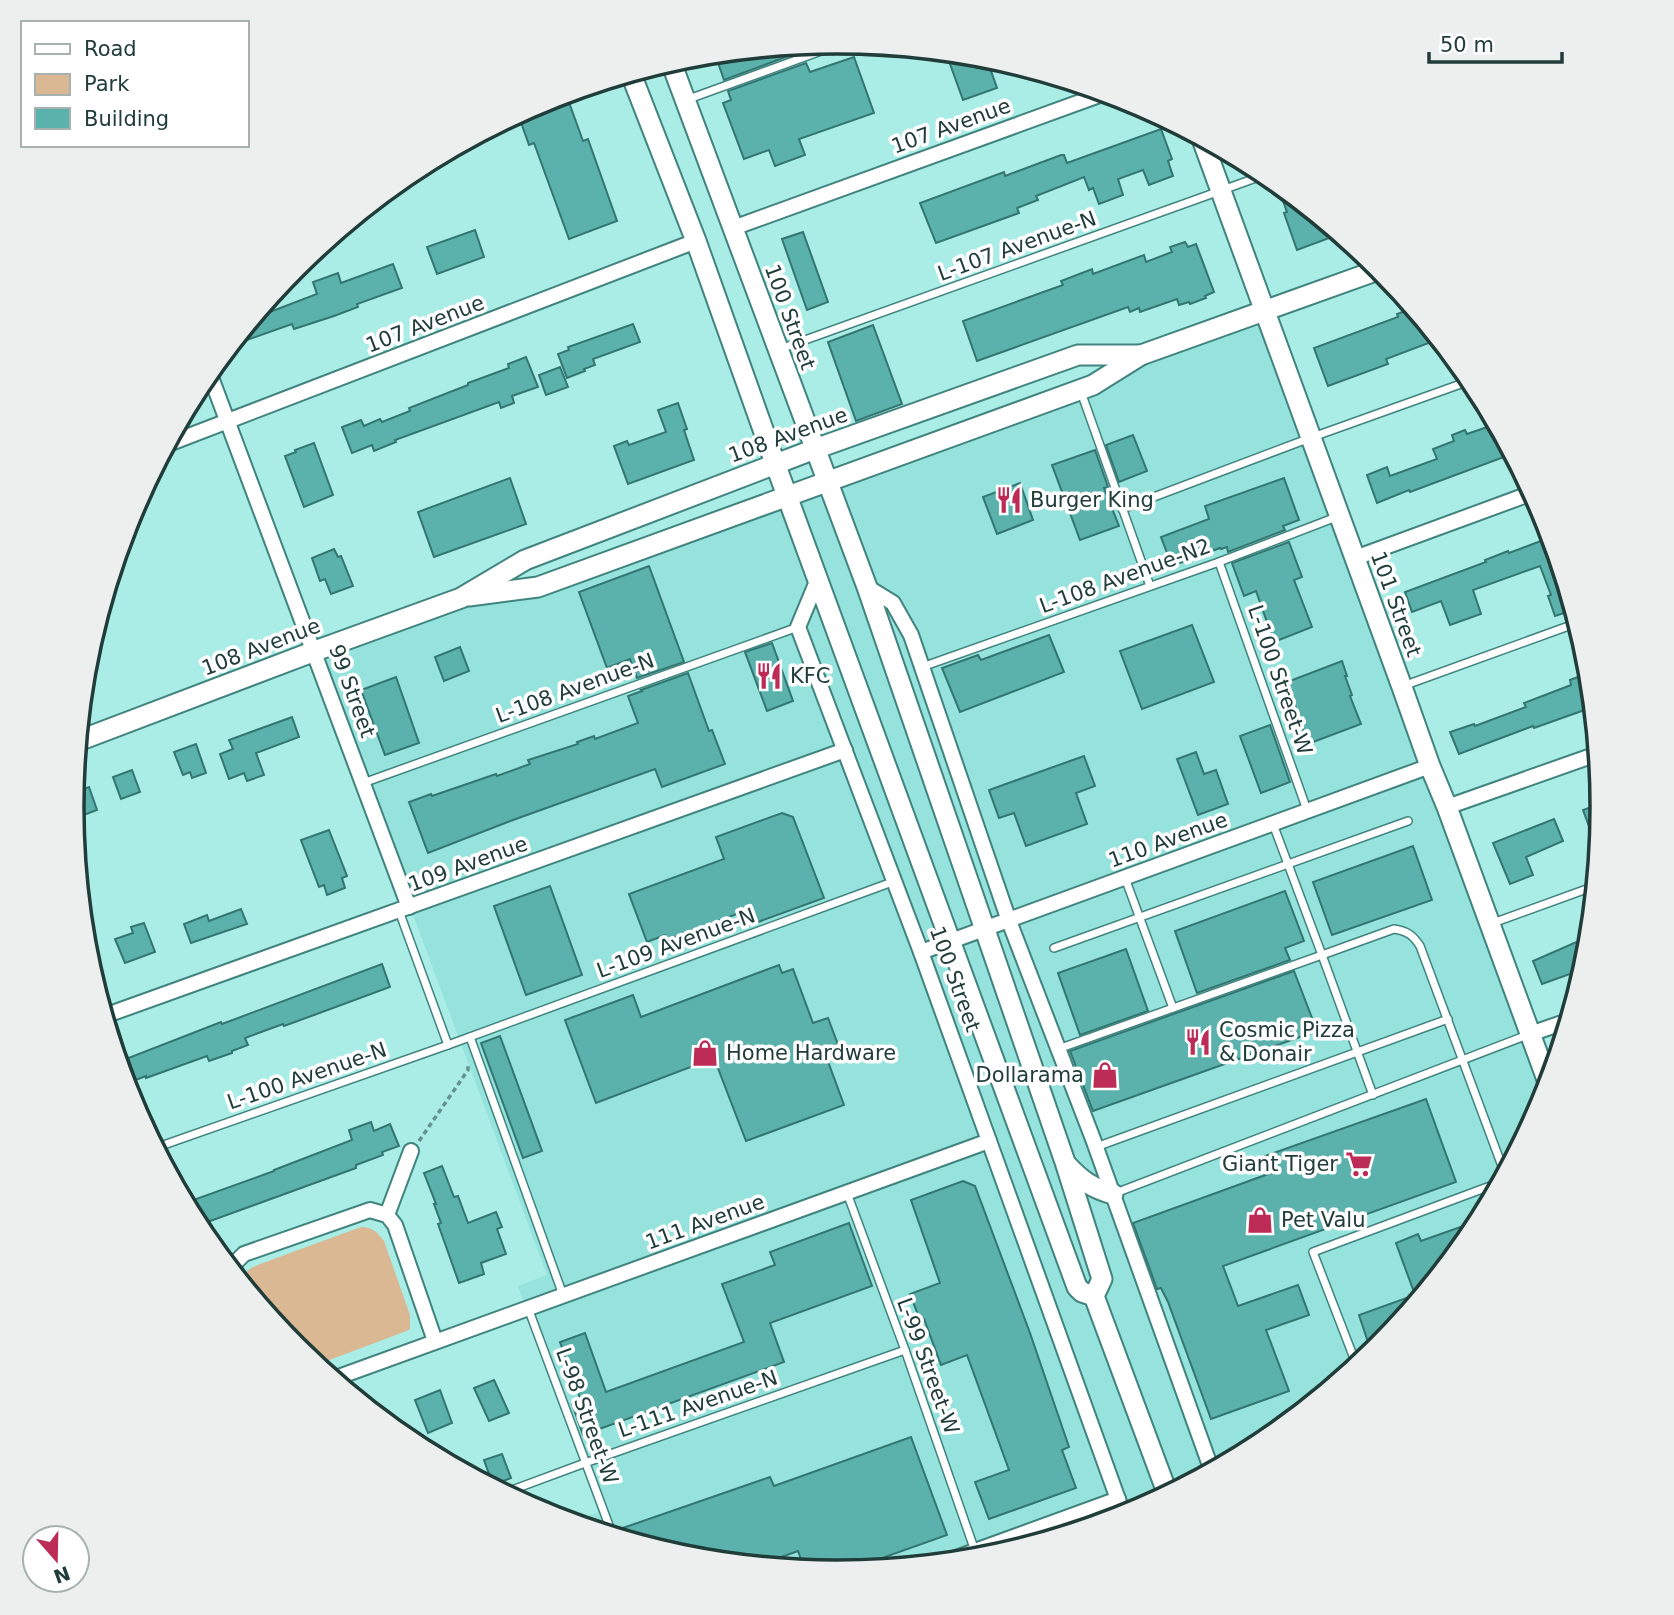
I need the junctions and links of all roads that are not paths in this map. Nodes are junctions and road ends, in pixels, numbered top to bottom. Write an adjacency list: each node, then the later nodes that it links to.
1 (809, 55): 5 (lane)
2 (675, 72): 5 (street, 100 Street)
3 (634, 82): 10 (street, 100 Street)
4 (1090, 98): 9 (street, 107 Avenue)
5 (685, 100): 9 (street, 100 Street)
6 (1206, 151): 8 (street, 101 Street)
7 (1252, 179): 8 (lane, L-107 Avenue-N)
8 (1221, 191): 12 (street, 101 Street); 13 (lane, L-107 Avenue-N)
9 (733, 229): 13 (street, 100 Street)
10 (696, 242): 18 (street, 107 Avenue); 22 (street, 100 Street)
11 (1368, 274): 12 (street, 108 Avenue)
12 (1264, 311): 14 (street, 108 Avenue); 19 (street, 101 Street)
13 (778, 350): 21 (street, 100 Street)
14 (1141, 355): 17 (street, 108 Avenue); 21 (street, 108 Avenue)
15 (1460, 384): 19 (lane)
16 (214, 385): 18 (street, 99 Street)
17 (1080, 390): 23 (street, 108 Avenue); 26 (lane)
18 (228, 422): 20 (street, 107 Avenue); 36 (street, 99 Street)
19 (1311, 438): 26 (lane); 27 (street, 101 Street)
20 (180, 440)
21 (815, 449): 22 (street, 108 Avenue); 23 (street, 100 Street)
22 (775, 464): 24 (street, 100 Street); 33 (street, 108 Avenue)
23 (827, 481): 24 (street, 108 Avenue); 32 (street, 100 Street)
24 (788, 496): 30 (street, 100 Street); 33 (street, 108 Avenue)
25 (1523, 496): 28 (street)
26 (1122, 509): 31 (lane)
27 (1339, 516): 28 (street, 101 Street); 29 (lane, L-108 Avenue-N2)
28 (1355, 558): 38 (street, 101 Street)
29 (1219, 562): 31 (lane, L-108 Avenue-N2); 45 (lane, L-100 Street-W)
30 (818, 579): 34 (street); 57 (street, 100 Street)
31 (1150, 586): 37 (lane, L-108 Avenue-N2)
32 (867, 587): 37 (street); 56 (street, 100 Street)
33 (461, 597): 36 (street, 108 Avenue)
34 (798, 627): 40 (street, 100 Street); 43 (lane, L-108 Avenue-N)
35 (1568, 627): 38 (lane)
36 (314, 651): 39 (street, 108 Avenue); 43 (street, 99 Street)
37 (922, 667): 54 (street)
38 (1402, 687): 42 (street, 101 Street)
39 (87, 738)
40 (845, 750): 50 (street, 100 Street); 52 (street, 109 Avenue)
41 (1589, 757): 44 (street)
42 (1430, 766): 44 (street, 101 Street); 45 (street, 110 Avenue)
43 (363, 783): 52 (street, 99 Street)
44 (1447, 807): 55 (street, 101 Street)
45 (1307, 811): 47 (street, 110 Avenue)
46 (1408, 821): 48 (lane)
47 (1273, 824): 48 (lane); 49 (street, 110 Avenue)
48 (1287, 863): 53 (lane); 60 (lane)
49 (1125, 878): 53 (lane); 54 (street, 110 Avenue)
50 (895, 881): 59 (street, 100 Street); 66 (lane, L-109 Avenue-N)
51 (1586, 889): 55 (lane)
52 (404, 909): 62 (street, 109 Avenue); 67 (lane)
53 (1139, 917): 58 (lane); 61 (lane)
54 (1009, 921): 56 (street, 110 Avenue); 68 (street)
55 (1490, 924): 65 (street, 101 Street)
56 (984, 930): 57 (street, 110 Avenue); 77 (street, 100 Street)
57 (950, 942): 59 (street, 110 Avenue); 85 (street, 100 Street)
58 (1054, 948)
59 (921, 952): 73 (street, 100 Street)
60 (1321, 955): 61 (lane); 63 (lane); 69 (lane)
61 (1173, 1008): 68 (lane)
62 (112, 1013)
63 (1448, 1019): 69 (lane); 70 (lane)
64 (1558, 1024): 65 (street)
65 (1530, 1034): 70 (lane); 71 (street, 101 Street)
66 (470, 1037): 67 (lane, L-100 Avenue-N); 84 (lane)
67 (448, 1045): 74 (lane, L-100 Avenue-N)
68 (1058, 1049): 75 (street)
69 (1357, 1053): 72 (lane); 75 (lane)
70 (1463, 1060): 72 (lane); 78 (lane)
71 (1543, 1069)
72 (1373, 1094): 81 (lane)
73 (989, 1141): 80 (street, 111 Avenue); 95 (street, 100 Street)
74 (163, 1145)
75 (1096, 1147): 81 (street)
76 (411, 1151): 82 (street)
77 (1065, 1162): 81 (street); 85 (street, 100 Street)
78 (1501, 1163)
79 (1487, 1187): 89 (lane)
80 (847, 1193): 84 (street, 111 Avenue); 88 (lane, L-99 Street-W)
81 (1113, 1194): 92 (street)
82 (387, 1214): 83 (street); 87 (street)
83 (236, 1262)
84 (563, 1295): 86 (street, 111 Avenue)
85 (1094, 1296): 93 (street, 100 Street)
86 (528, 1308): 87 (street, 111 Avenue); 91 (lane, L-98 Street-W)
87 (435, 1342): 90 (street, 111 Avenue)
88 (905, 1350): 91 (lane, L-111 Avenue-N); 99 (lane, L-99 Street-W)
89 (1353, 1356)
90 (342, 1376)
91 (585, 1463): 94 (lane, L-111 Avenue-N); 97 (lane, L-98 Street-W)
92 (1209, 1463)
93 (1164, 1485)
94 (516, 1488)
95 (1118, 1499): 96 (street, 100 Street); 98 (street)
96 (1120, 1505)
97 (609, 1525)
98 (997, 1543)
99 (974, 1548)

